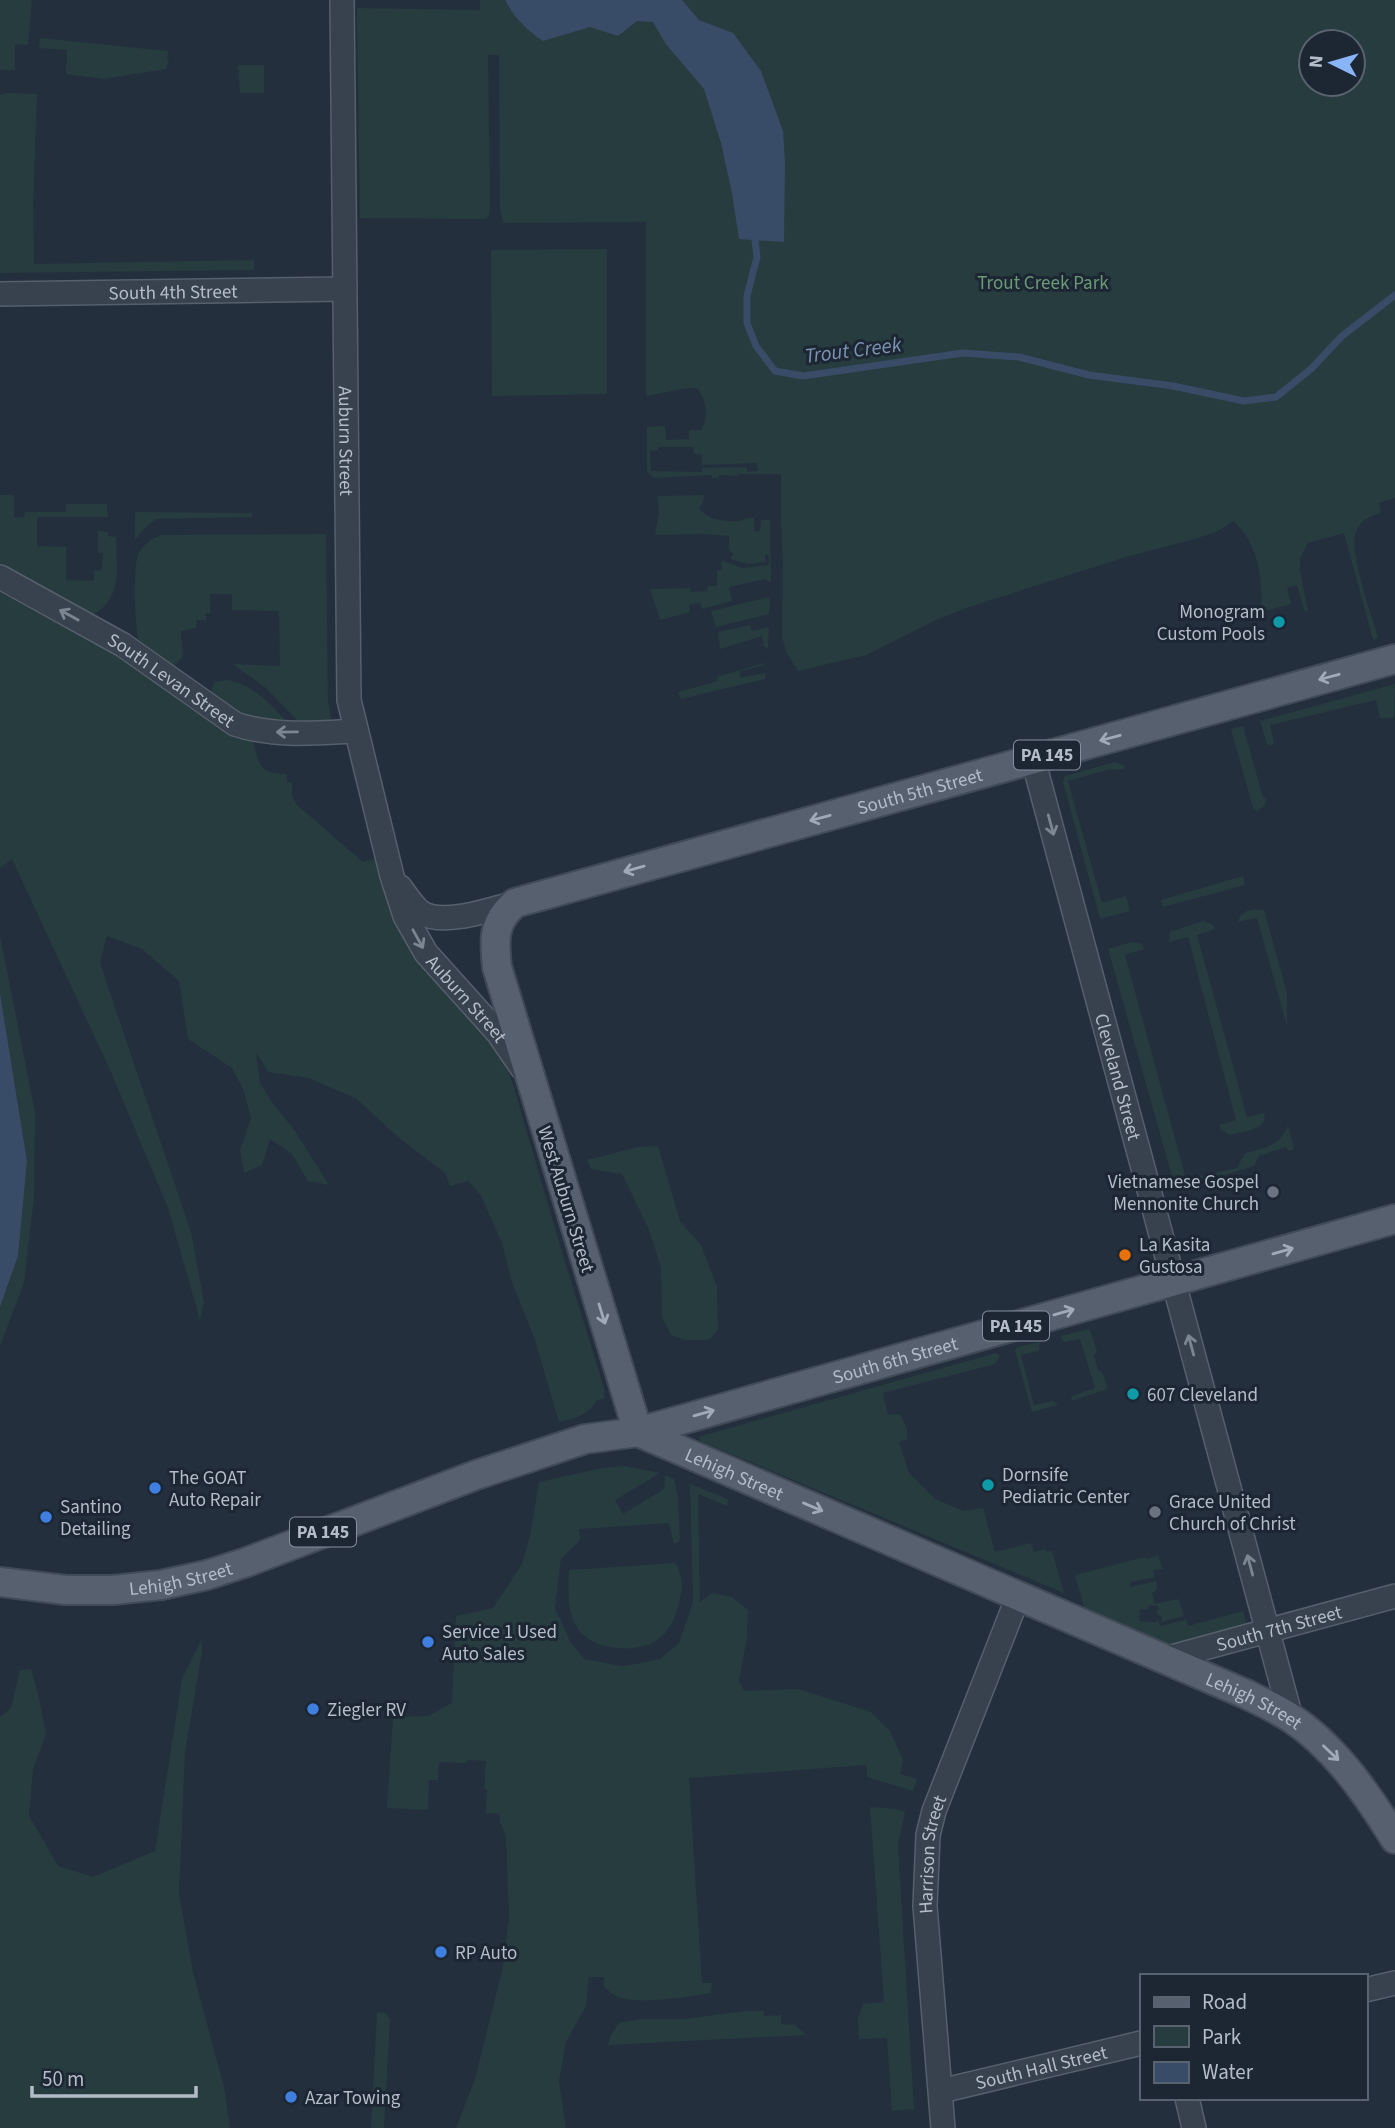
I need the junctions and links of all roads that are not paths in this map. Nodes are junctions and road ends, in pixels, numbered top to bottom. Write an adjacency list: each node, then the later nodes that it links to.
1 (342, 0): 2 (street, Auburn Street)
2 (345, 289): 3 (street, South 4th Street); 6 (street, Auburn Street)
3 (0, 294)
4 (0, 577): 6 (street, South Levan Street, one-way to 4)
5 (1395, 659): 7 (main road, South 5th Street / PA 145, one-way to 7)
6 (355, 731): 8 (street, Auburn Street)
7 (1033, 759): 9 (main road, South 5th Street / PA 145, one-way to 9); 12 (street, Cleveland Street, one-way to 12)
8 (392, 876): 9 (street, Auburn Street); 10 (street, Auburn Street, one-way to 10)
9 (515, 903): 10 (main road, West Auburn Street)
10 (531, 1082): 13 (main road, West Auburn Street, one-way to 13)
11 (1395, 1219): 12 (main road, South 6th Street / PA 145, one-way to 11)
12 (1174, 1281): 13 (main road, South 6th Street / PA 145, one-way to 12); 17 (street, Cleveland Street, one-way to 12)
13 (638, 1432): 14 (main road, Lehigh Street / PA 145); 15 (main road, Lehigh Street, one-way to 15)
14 (0, 1582)
15 (1019, 1594): 18 (main road, Lehigh Street); 24 (street, Harrison Street)
16 (1395, 1596): 17 (street, South 7th Street)
17 (1268, 1631): 18 (street, South 7th Street); 19 (street, Cleveland Street)
18 (1164, 1659): 19 (main road, Lehigh Street)
19 (1291, 1718): 20 (main road, Lehigh Street, one-way to 20)
20 (1395, 1839)
21 (1395, 1983): 22 (street)
22 (1367, 1990)
23 (1140, 2043): 24 (street, South Hall Street)
24 (941, 2091): 26 (street, Harrison Street)
25 (1187, 2100): 27 (street)
26 (943, 2128)
27 (1194, 2128)

